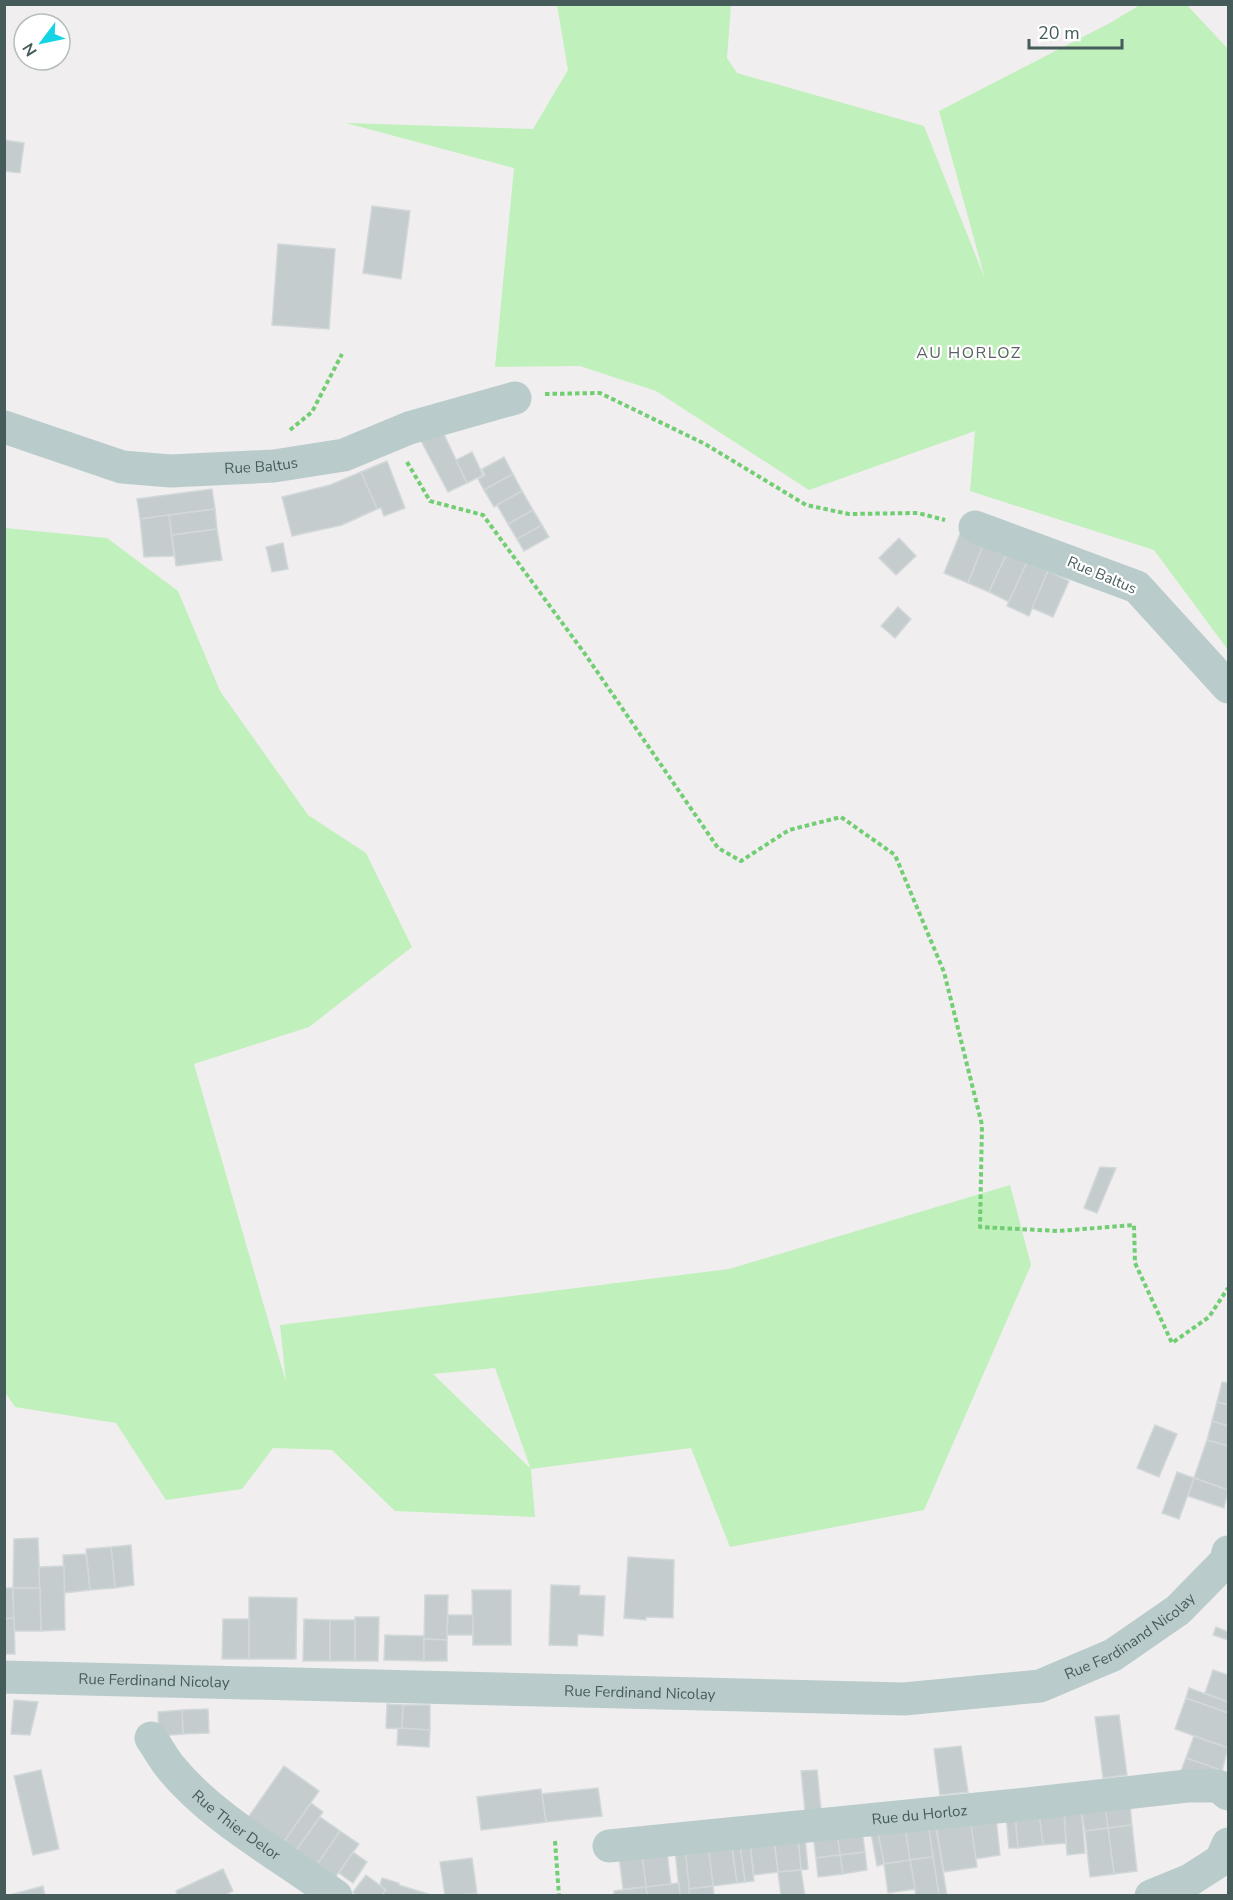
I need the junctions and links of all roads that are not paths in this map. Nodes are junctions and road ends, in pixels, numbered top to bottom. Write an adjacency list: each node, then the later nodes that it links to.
1 (515, 398): 2 (street, Rue Baltus)
2 (4, 427)
3 (975, 527): 4 (street, Rue Baltus)
4 (1228, 687)
5 (1228, 1552): 6 (street, Rue Ferdinand Nicolay)
6 (4, 1677)
7 (152, 1738): 12 (street, Rue Thier Delor)
8 (1228, 1794): 10 (street, Rue du Horloz)
9 (1228, 1844): 11 (street)
10 (609, 1846)
11 (1189, 1888): 13 (street)
12 (336, 1896)
13 (1151, 1896)

